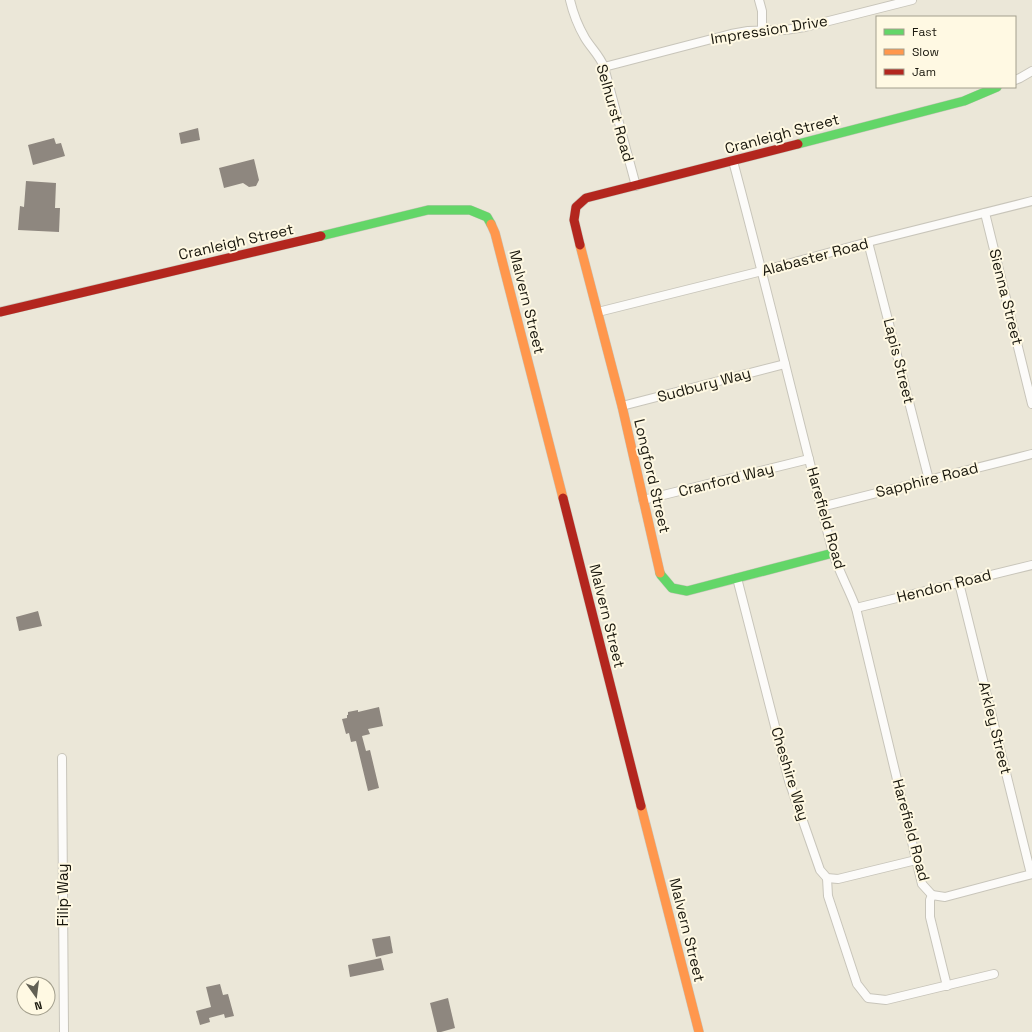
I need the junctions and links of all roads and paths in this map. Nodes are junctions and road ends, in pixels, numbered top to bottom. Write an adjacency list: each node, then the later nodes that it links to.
1 (570, 0): 5 (street, Selhurst Road)
2 (759, 0): 4 (street)
3 (912, 0): 4 (street, Impression Drive)
4 (762, 30): 5 (street, Impression Drive)
5 (604, 67): 11 (street, Selhurst Road)
6 (1032, 72): 8 (street)
7 (1032, 78): 8 (street)
8 (1018, 79)
9 (994, 88): 10 (street, Cranleigh Street)
10 (733, 161): 11 (street, Cranleigh Street); 17 (street, Harefield Road)
11 (636, 186): 13 (street, Cranleigh Street)
12 (1032, 201): 15 (street, Alabaster Road)
13 (576, 207): 19 (street, Longford Street)
14 (479, 214): 18 (street, Cranleigh Street); 41 (street, Malvern Street)
15 (985, 214): 16 (street, Alabaster Road); 21 (street, Sienna Street)
16 (868, 242): 17 (street, Alabaster Road); 25 (street, Lapis Street)
17 (762, 271): 19 (street, Alabaster Road); 20 (street, Harefield Road)
18 (0, 312)
19 (598, 312): 22 (street, Longford Street)
20 (785, 364): 22 (street, Sudbury Way); 24 (street, Harefield Road)
21 (1032, 404)
22 (622, 406): 26 (street, Longford Street)
23 (1032, 454): 25 (street, Sapphire Road)
24 (809, 460): 26 (street, Cranford Way); 27 (street, Harefield Road)
25 (929, 480): 27 (street, Sapphire Road)
26 (643, 500): 30 (street, Longford Street)
27 (821, 507): 28 (street, Harefield Road)
28 (833, 553): 30 (street, Longford Street); 32 (street, Harefield Road)
29 (1032, 565): 31 (street, Hendon Road)
30 (737, 578): 36 (street, Cheshire Way)
31 (959, 583): 32 (street, Hendon Road); 35 (street, Arkley Street)
32 (856, 608): 34 (street, Harefield Road)
33 (62, 758): 40 (street, Filip Way)
34 (916, 860): 36 (street); 37 (street, Harefield Road)
35 (1032, 874): 37 (street)
36 (826, 878): 39 (street)
37 (932, 894): 39 (street)
38 (994, 974): 39 (street)
39 (947, 986)
40 (64, 1032)
41 (699, 1032)

